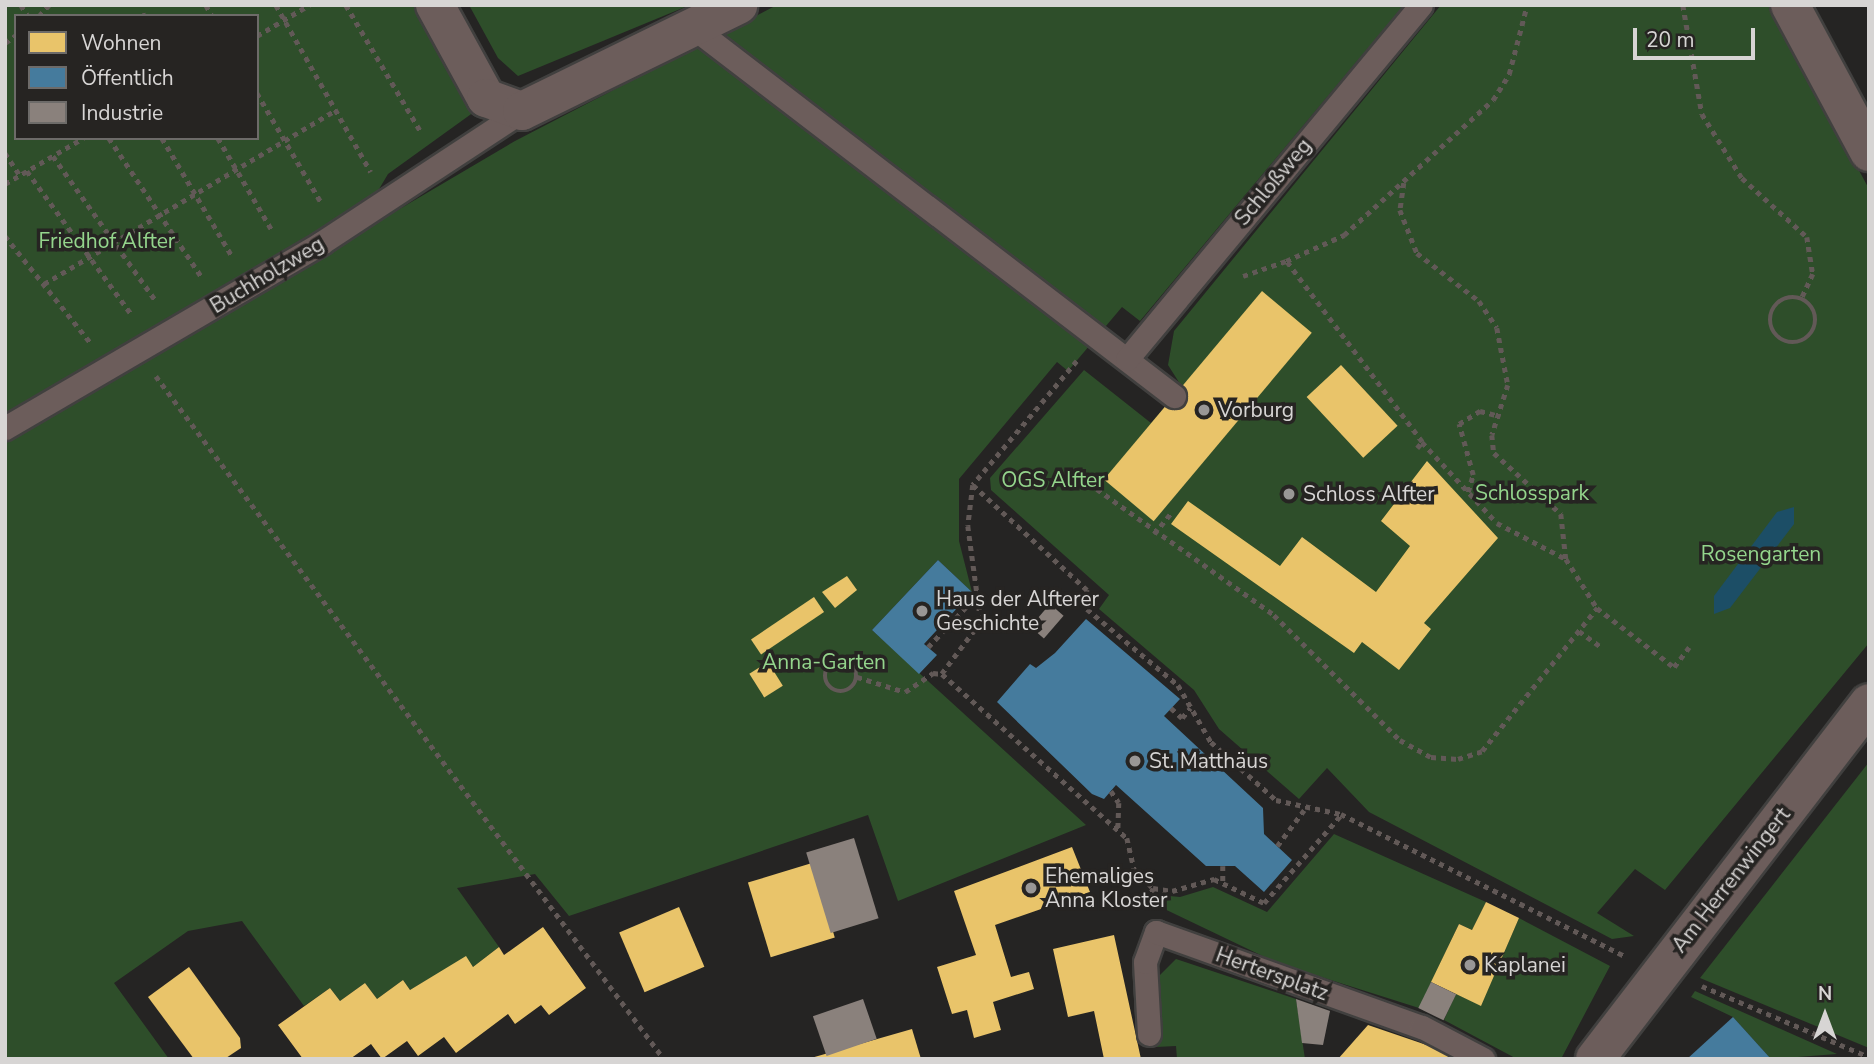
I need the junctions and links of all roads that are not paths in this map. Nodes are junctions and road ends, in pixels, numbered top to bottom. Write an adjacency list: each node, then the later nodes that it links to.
1 (435, 5): 6 (street)
2 (738, 5): 5 (street, Buchholzweg)
3 (1421, 5): 8 (lane, Schloßweg)
4 (1790, 5): 7 (street)
5 (694, 28): 6 (street, Buchholzweg); 8 (lane)
6 (522, 111): 10 (lane, Buchholzweg)
7 (1869, 152)
8 (1127, 359): 9 (lane)
9 (1174, 396)
10 (5, 428)
11 (1869, 703): 14 (street, Am Herrenwingert)
12 (1149, 1034): 13 (lane, Hertersplatz)
13 (1483, 1059)
14 (1594, 1059)

